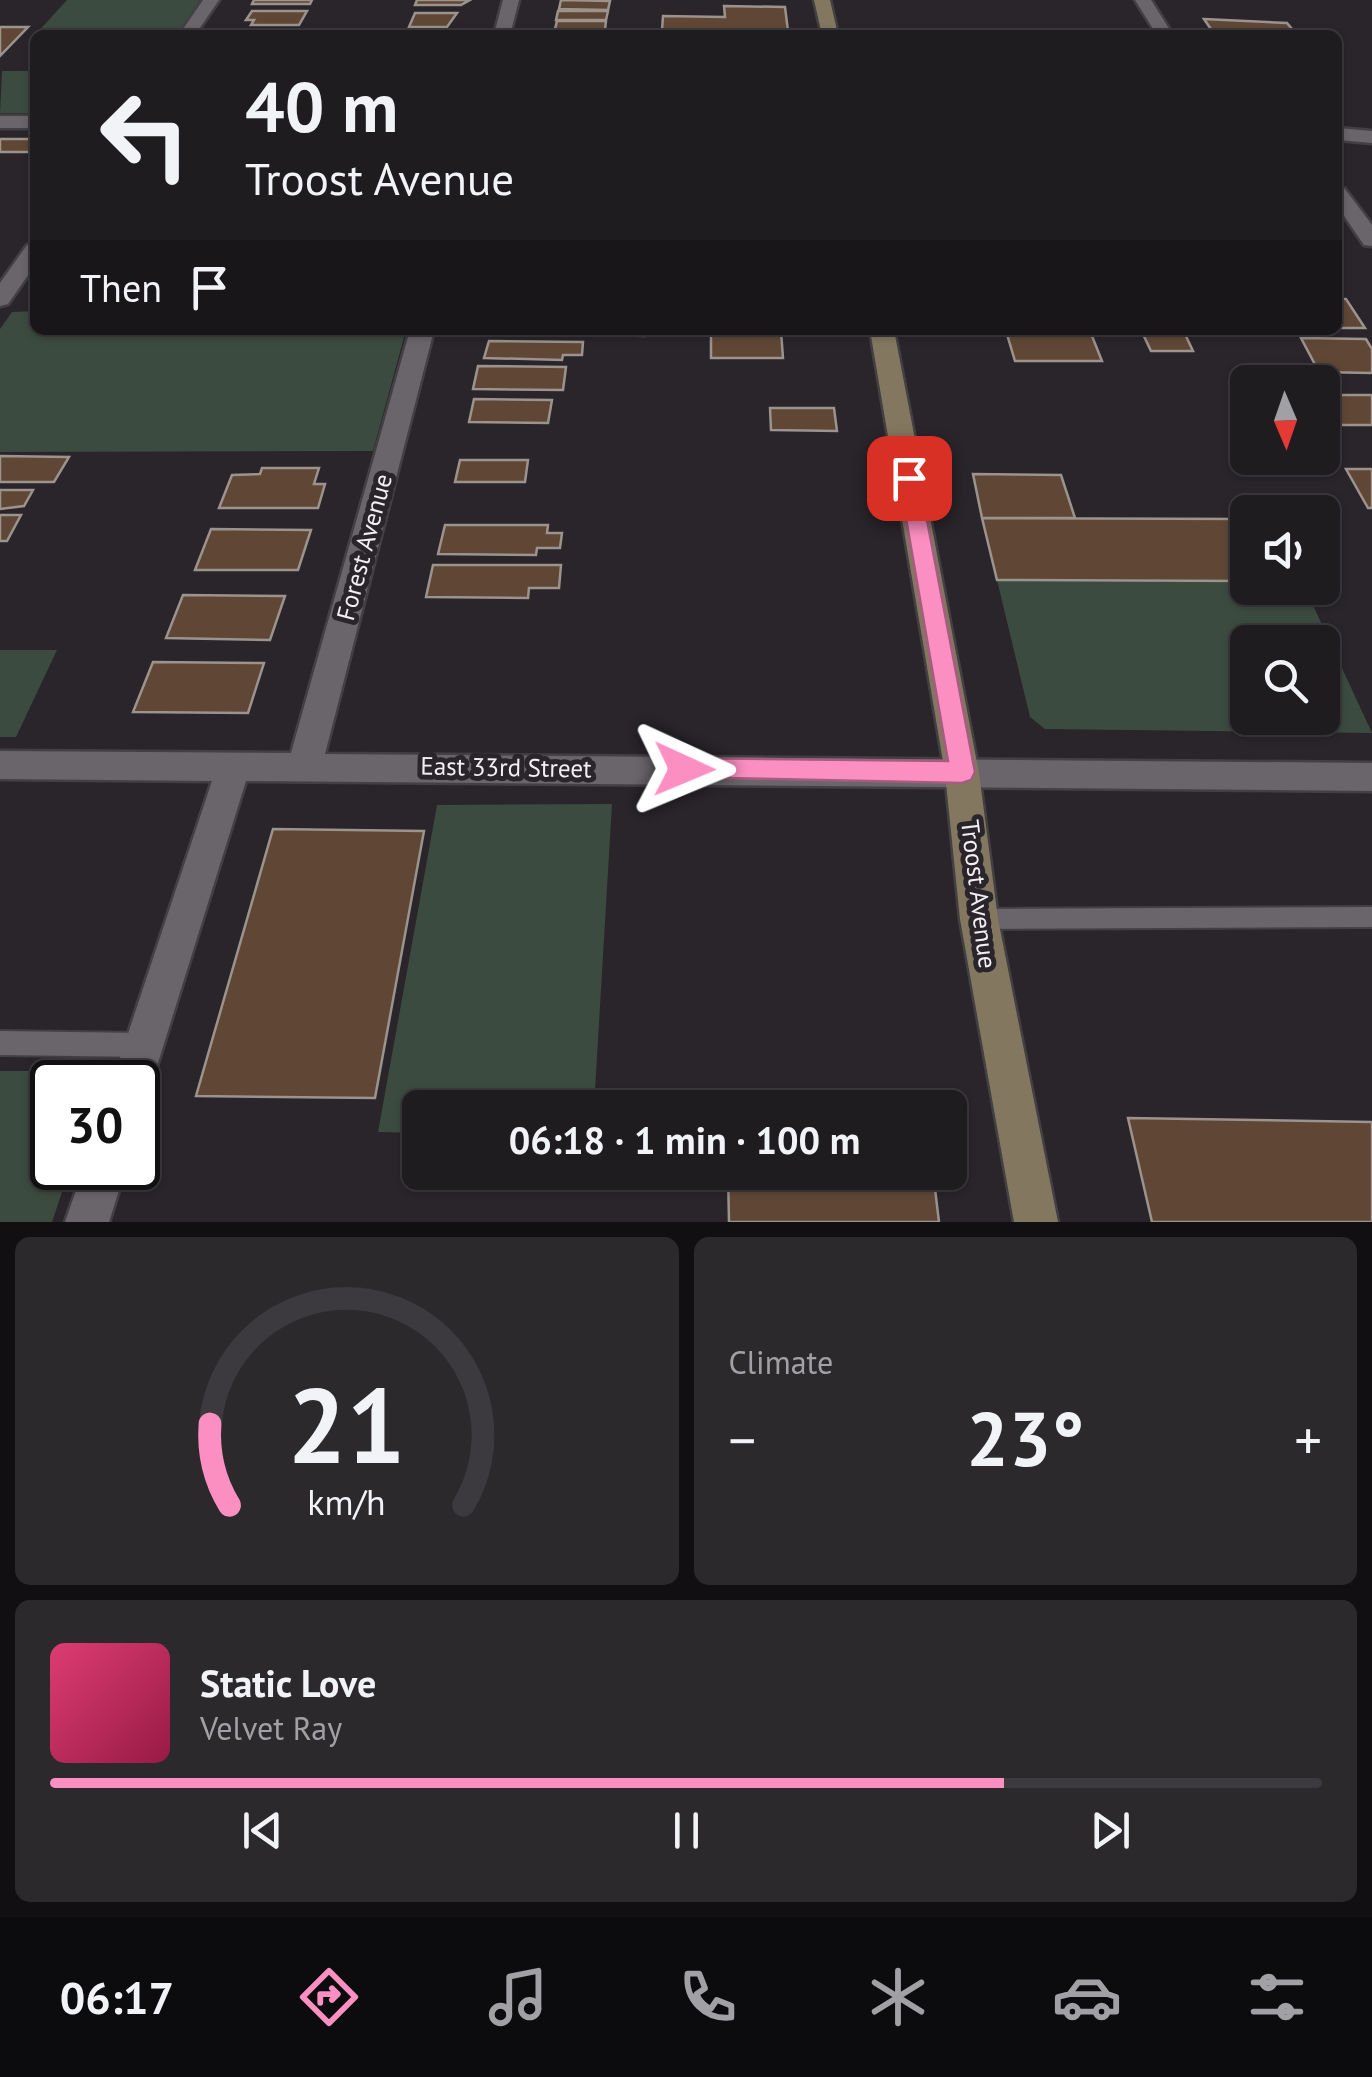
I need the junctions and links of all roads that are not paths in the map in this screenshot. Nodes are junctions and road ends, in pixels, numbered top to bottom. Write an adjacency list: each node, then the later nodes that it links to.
1 (212, 0): 5 (street)
2 (511, 0): 6 (street)
3 (822, 0): 7 (main road)
4 (1143, 0): 8 (street)
5 (191, 30)
6 (503, 30)
7 (829, 30)
8 (1162, 30)
9 (0, 122): 10 (street)
10 (30, 122)
11 (1342, 134): 12 (street)
12 (1372, 137)
13 (1342, 199): 14 (street)
14 (1372, 240)
15 (30, 257): 16 (street)
16 (0, 299)
17 (421, 335): 21 (street, Forest Avenue)
18 (883, 335): 22 (main road, Troost Avenue)
19 (0, 765): 20 (street, East 33rd Street)
20 (234, 765): 21 (street, East 33rd Street); 27 (street)
21 (305, 765): 22 (street, East 33rd Street)
22 (962, 772): 23 (street, East 33rd Street); 25 (main road, Troost Avenue)
23 (1372, 777)
24 (1372, 917): 25 (lane)
25 (978, 919): 31 (main road, Troost Avenue)
26 (0, 1042): 27 (lane)
27 (144, 1044): 28 (street)
28 (139, 1060)
29 (97, 1190): 30 (street)
30 (87, 1222)
31 (1036, 1222)

